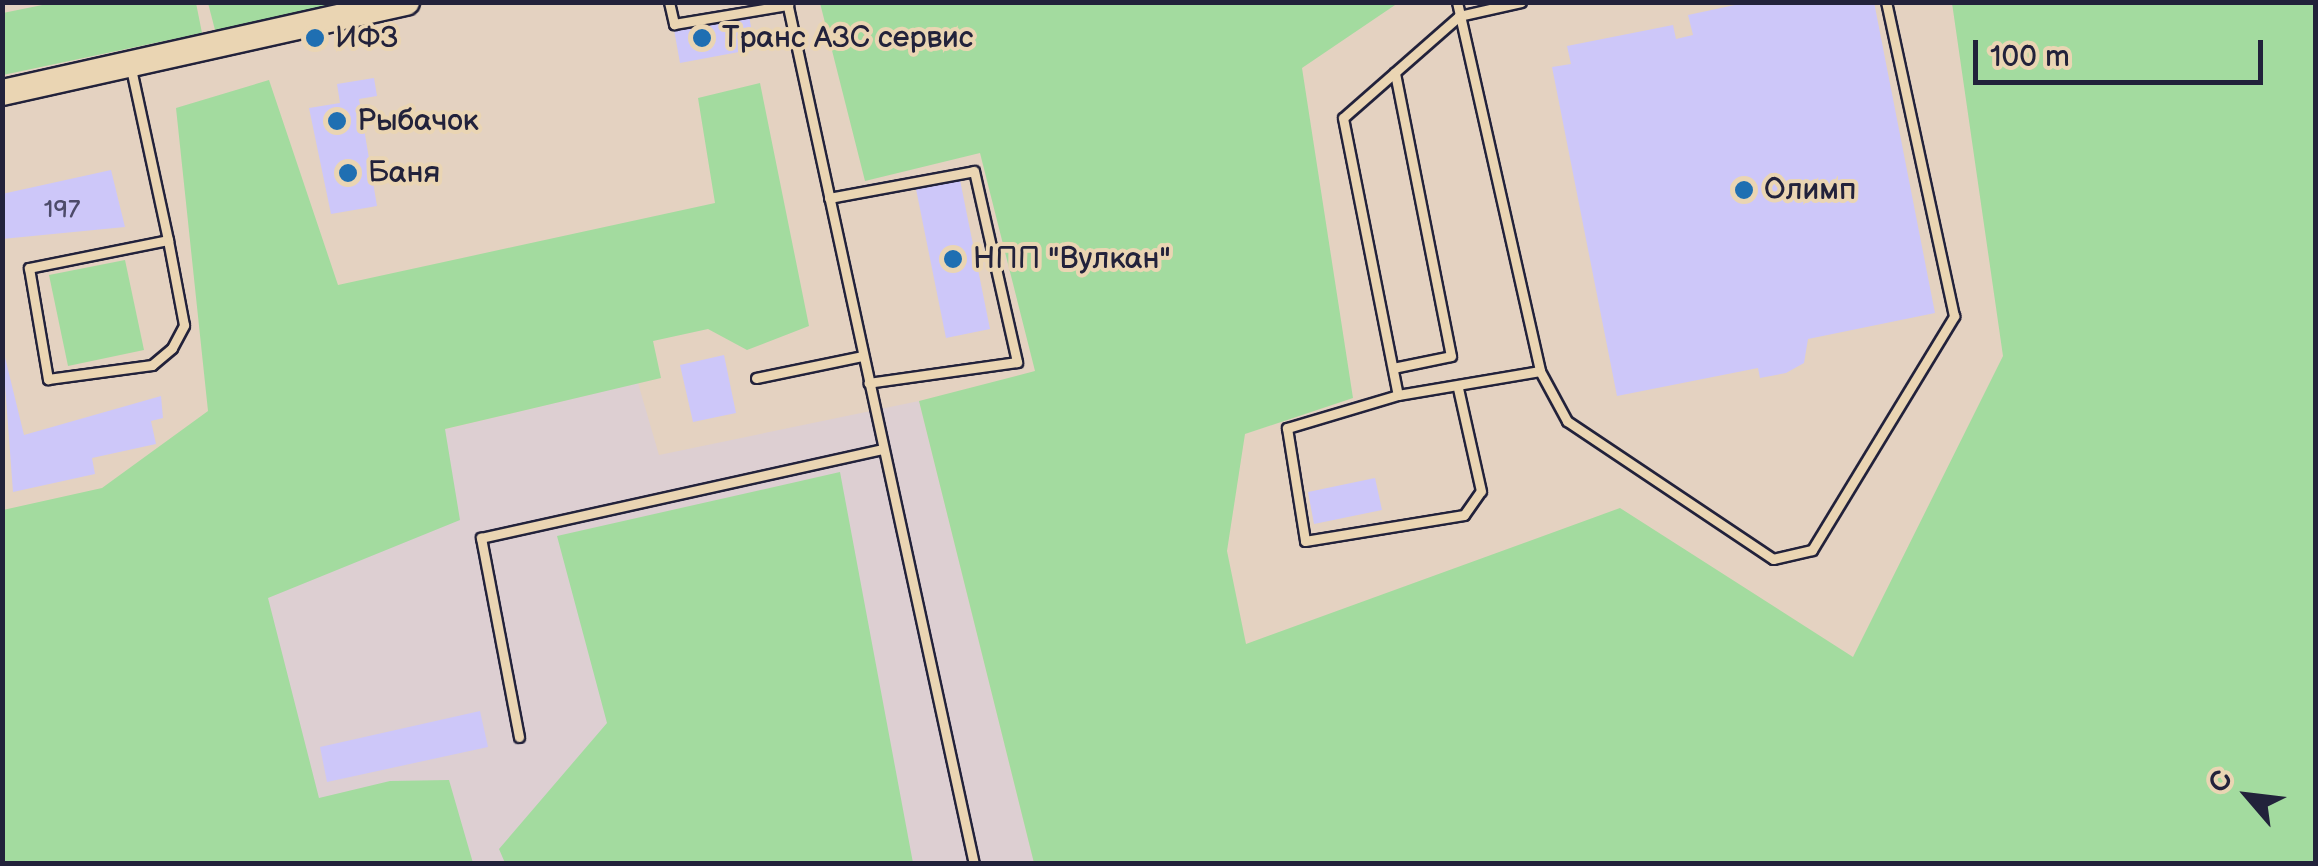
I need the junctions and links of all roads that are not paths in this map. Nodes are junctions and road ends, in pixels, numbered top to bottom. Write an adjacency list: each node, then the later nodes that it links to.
1 (406, 2): 8 (main road)
2 (670, 2): 6 (lane)
3 (1456, 2): 7 (lane)
4 (1521, 2): 7 (lane)
5 (1886, 2): 15 (lane)
6 (788, 4): 11 (lane)
7 (1458, 16): 9 (lane); 15 (lane)
8 (130, 63): 10 (main road); 12 (lane)
9 (1394, 72): 14 (lane); 14 (lane)
10 (2, 92)
11 (829, 198): 13 (lane); 17 (lane)
12 (168, 240): 12 (lane)
13 (862, 356): 16 (lane); 17 (lane)
14 (1393, 368): 19 (lane)
15 (1540, 371): 18 (lane)
16 (756, 378)
17 (868, 383): 20 (lane)
18 (1458, 388): 19 (lane); 19 (lane)
19 (1398, 395)
20 (883, 449): 21 (lane); 22 (lane)
21 (519, 737)
22 (974, 864)

